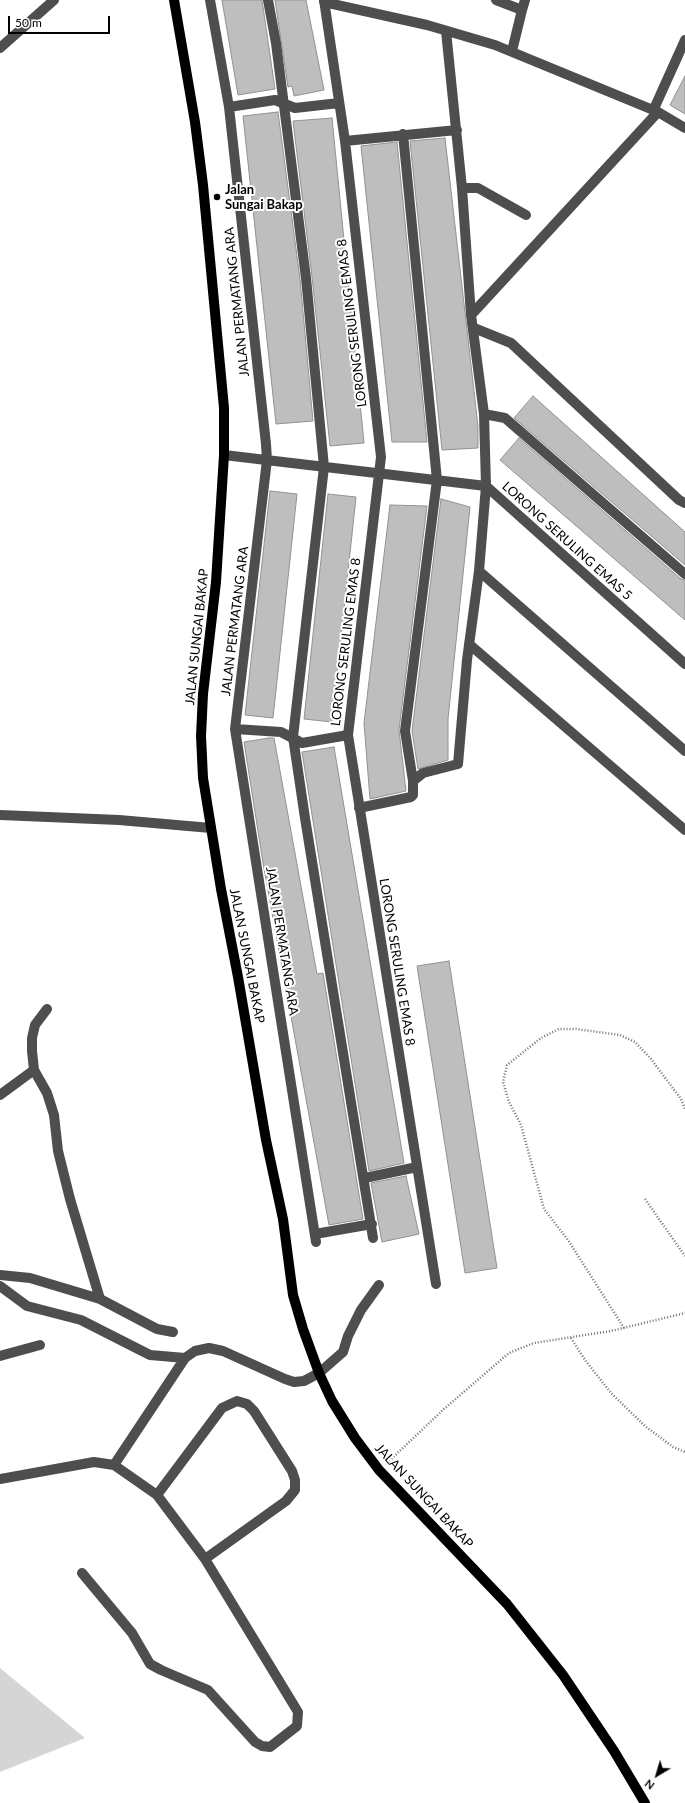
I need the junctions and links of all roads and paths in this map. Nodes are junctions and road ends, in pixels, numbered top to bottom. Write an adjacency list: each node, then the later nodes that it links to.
1 (54, 0): 10 (street)
2 (174, 0): 26 (main road, JALAN SUNGAI BAKAP)
3 (210, 0): 15 (street, JALAN PERMATANG ARA)
4 (268, 0): 13 (street)
5 (496, 0): 7 (street)
6 (324, 1): 8 (street); 14 (street, LORONG SERULING EMAS 8)
7 (524, 5): 11 (street)
8 (446, 31): 11 (street); 18 (street)
9 (685, 40): 12 (street)
10 (0, 48)
11 (512, 51): 16 (street)
12 (681, 62): 16 (street)
13 (284, 103): 14 (street); 15 (street); 28 (street)
14 (339, 103): 20 (street, LORONG SERULING EMAS 8)
15 (229, 107): 27 (street, JALAN PERMATANG ARA)
16 (656, 111): 17 (street); 23 (street)
17 (685, 128)
18 (457, 130): 19 (street); 21 (street)
19 (403, 134): 20 (street); 30 (street)
20 (345, 141): 29 (street, LORONG SERULING EMAS 8)
21 (462, 188): 22 (street); 23 (street)
22 (526, 215)
23 (471, 315): 24 (street)
24 (474, 328): 25 (street); 32 (street)
25 (484, 414): 31 (street); 34 (street)
26 (224, 455): 27 (street, LORONG SERULING EMAS 5); 44 (main road, JALAN SUNGAI BAKAP)
27 (267, 460): 28 (street, LORONG SERULING EMAS 5); 37 (street, JALAN PERMATANG ARA)
28 (324, 467): 29 (street, LORONG SERULING EMAS 5); 39 (street)
29 (379, 473): 30 (street, LORONG SERULING EMAS 5); 38 (street, LORONG SERULING EMAS 8)
30 (437, 480): 31 (street, LORONG SERULING EMAS 5); 41 (street)
31 (486, 486): 33 (street); 36 (street, LORONG SERULING EMAS 5)
32 (685, 503)
33 (479, 571): 35 (street); 40 (street)
34 (685, 574)
35 (469, 644): 41 (street); 45 (street)
36 (685, 664)
37 (235, 729): 39 (street); 53 (street, JALAN PERMATANG ARA)
38 (348, 736): 39 (street); 42 (street, LORONG SERULING EMAS 8)
39 (293, 737): 51 (street)
40 (685, 751)
41 (413, 780): 42 (street)
42 (359, 808): 50 (street, LORONG SERULING EMAS 8)
43 (0, 816): 44 (street)
44 (211, 828): 68 (main road, JALAN SUNGAI BAKAP)
45 (685, 830)
46 (46, 1009): 47 (street)
47 (34, 1070): 48 (street); 60 (street)
48 (0, 1095)
49 (685, 1109): 62 (path)
50 (417, 1167): 51 (street); 57 (street, LORONG SERULING EMAS 8)
51 (365, 1178): 53 (street)
52 (645, 1199): 55 (path)
53 (372, 1224): 54 (street)
54 (373, 1238)
55 (685, 1256)
56 (0, 1274): 60 (street)
57 (436, 1284)
58 (379, 1285): 68 (street)
59 (0, 1286): 67 (street)
60 (100, 1299): 63 (street)
61 (685, 1313): 62 (path)
62 (624, 1328): 64 (path)
63 (173, 1332)
64 (571, 1338): 69 (path); 71 (path)
65 (40, 1345): 66 (street)
66 (0, 1356)
67 (185, 1358): 68 (street); 70 (street)
68 (319, 1373): 71 (main road, JALAN SUNGAI BAKAP)
69 (685, 1452)
70 (114, 1465): 72 (street); 73 (street)
71 (379, 1470): 76 (main road, JALAN SUNGAI BAKAP)
72 (0, 1479)
73 (157, 1495): 74 (street); 74 (street)
74 (205, 1559): 75 (street)
75 (82, 1573)
76 (645, 1803)

